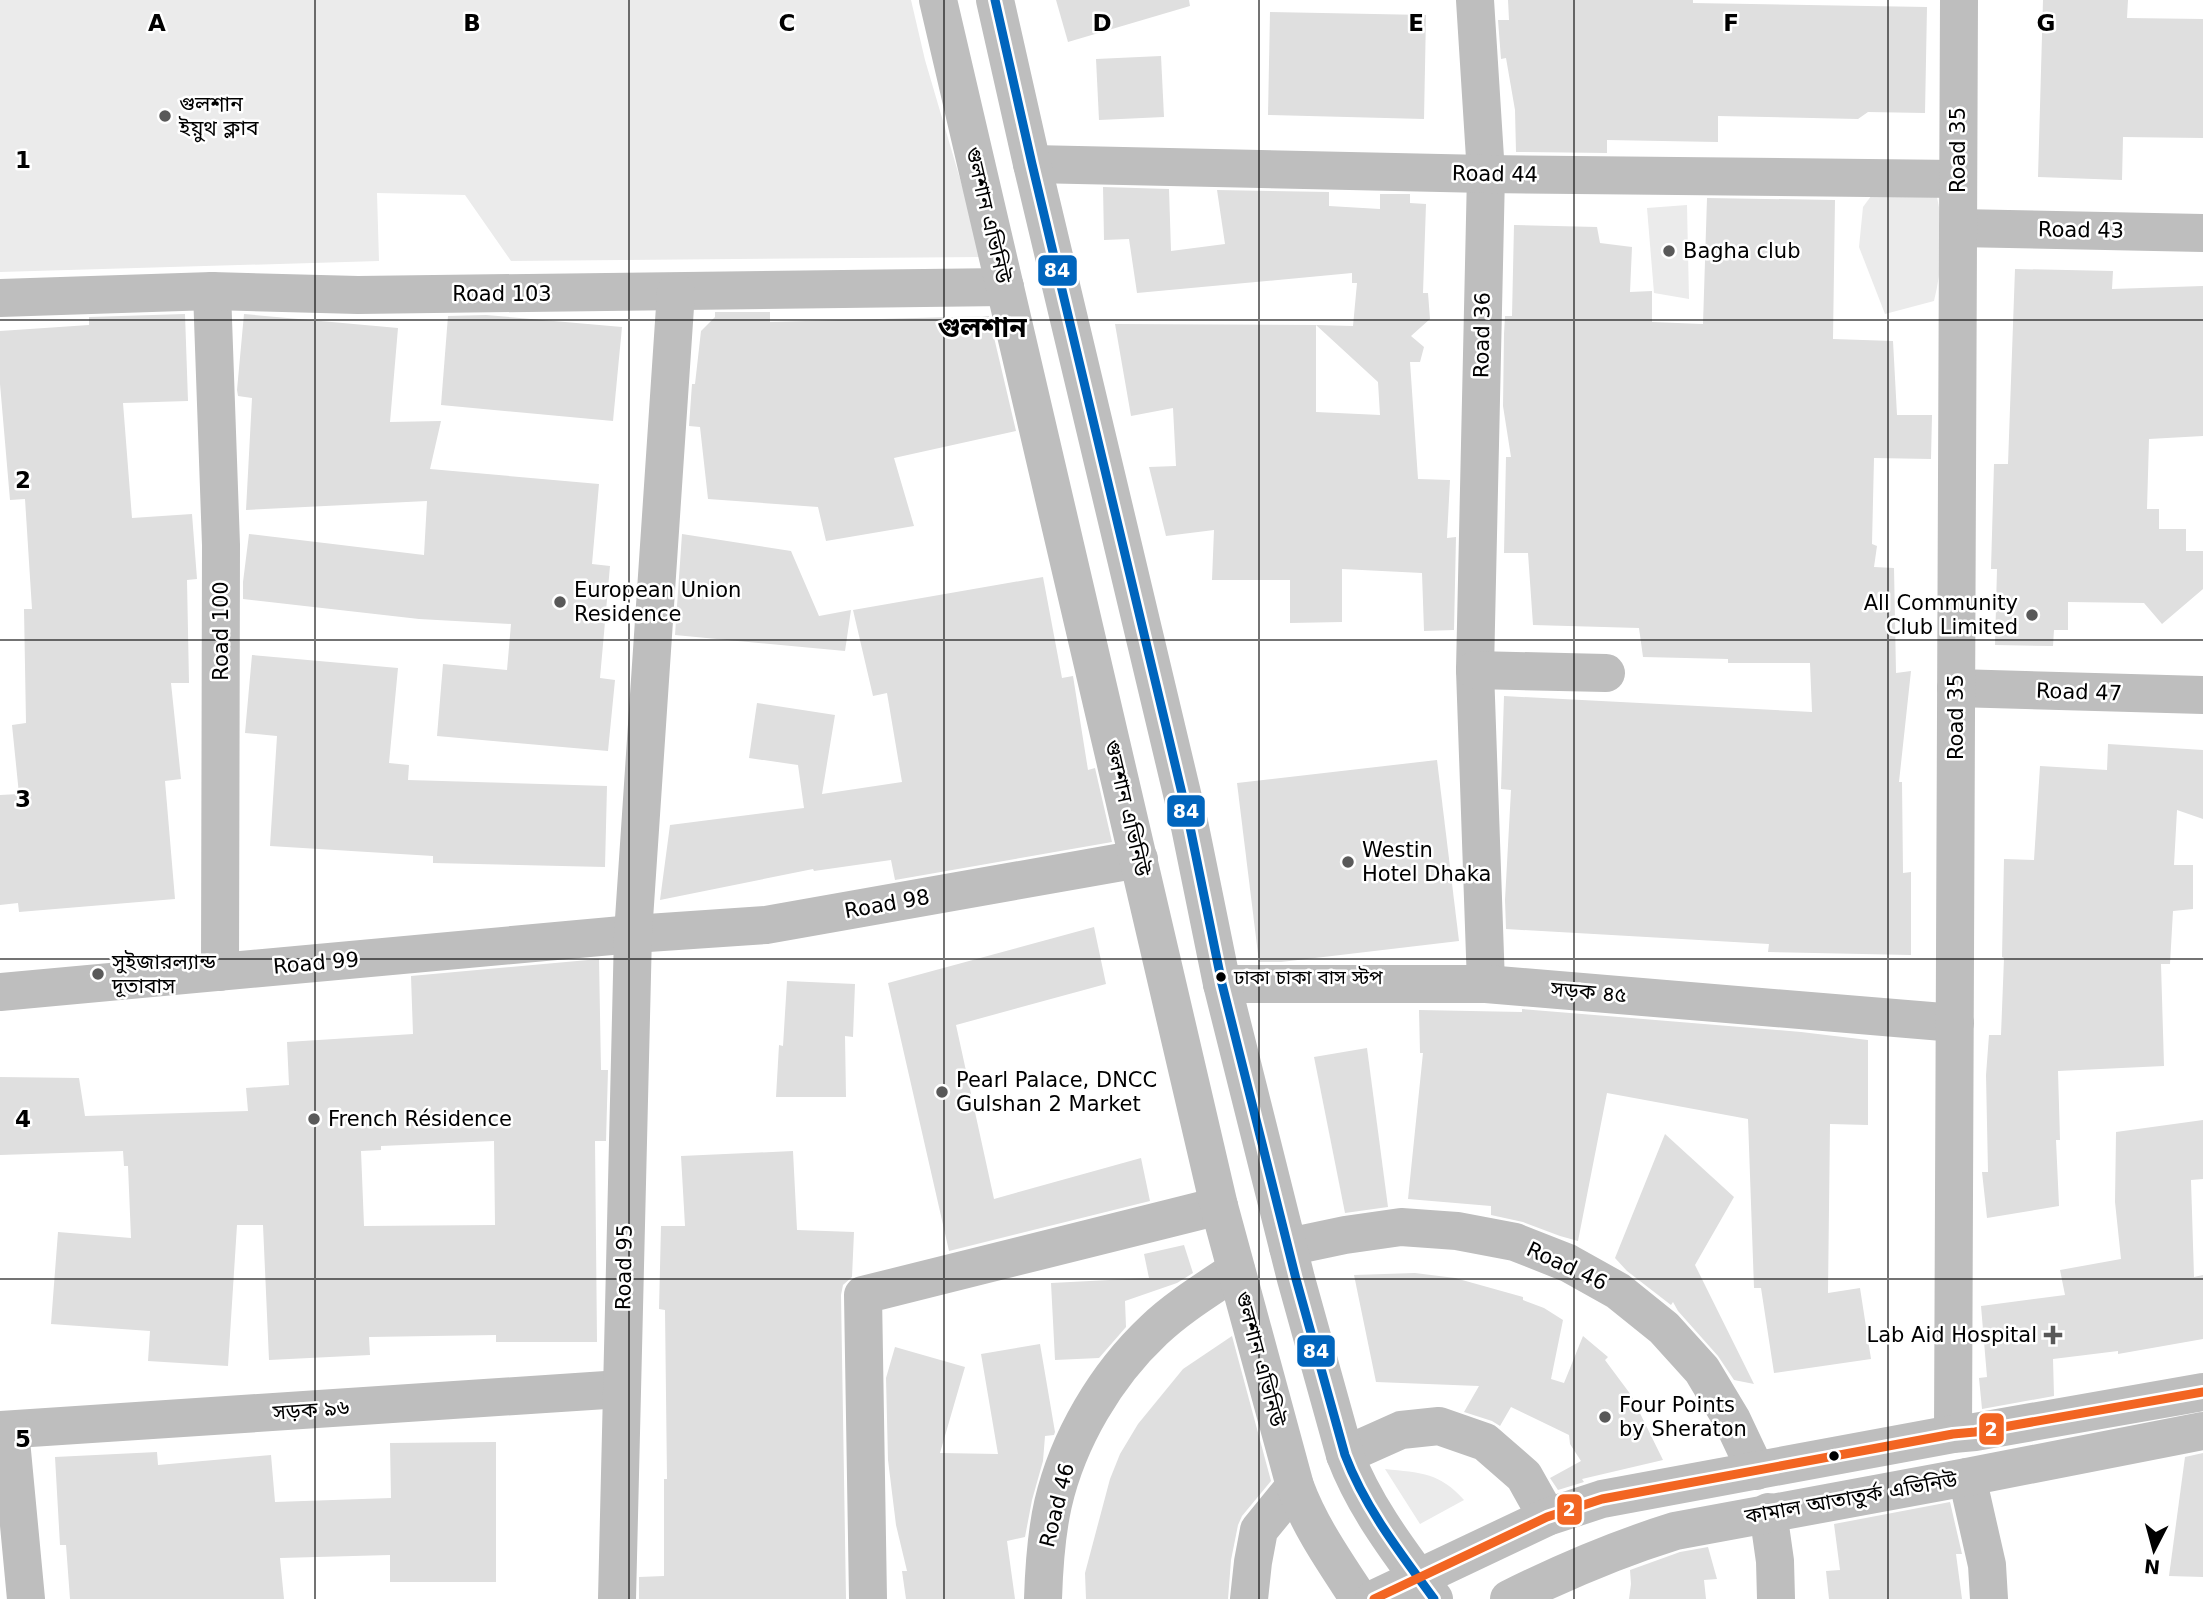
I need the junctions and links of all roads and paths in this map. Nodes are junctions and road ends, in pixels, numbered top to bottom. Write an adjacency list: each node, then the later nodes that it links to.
1 (937, 0): 10 (street, গুলশান এভিনিউ)
2 (995, 0): 5 (street)
3 (1475, 0): 6 (street, Road 36)
4 (1959, 0): 7 (street, Road 35)
5 (1032, 164): 6 (street, Road 44); 21 (street)
6 (1486, 174): 7 (street, Road 44); 14 (street, Road 36)
7 (1958, 179): 8 (street, Road 35)
8 (1958, 228): 9 (street, Road 43); 16 (street, Road 35)
9 (2203, 233)
10 (1005, 288): 12 (street, Road 103); 18 (street, গুলশান এভিনিউ)
11 (212, 291): 12 (street, Road 103); 13 (street, Road 103); 20 (street, Road 100)
12 (676, 292): 19 (street, Road 95)
13 (0, 298)
14 (1475, 670): 15 (street); 22 (street, Road 36)
15 (1606, 673)
16 (1956, 688): 17 (street, Road 47); 24 (street, Road 35)
17 (2203, 695)
18 (1139, 859): 19 (street, Road 98); 25 (street, গুলশান এভিনিউ)
19 (633, 934): 20 (street, Road 99); 28 (street, Road 95)
20 (220, 972): 23 (street, Road 99)
21 (1222, 984): 22 (street, সড়ক ৪৫); 26 (street)
22 (1486, 984): 24 (street, সড়ক ৪৫)
23 (0, 992)
24 (1955, 1023): 32 (street, Road 35)
25 (1219, 1206): 27 (street, গুলশান এভিনিউ); 43 (street)
26 (1288, 1247): 33 (street); 34 (street, Road 46)
27 (1236, 1270): 36 (street, গুলশান এভিনিউ); 44 (street, Road 46)
28 (621, 1389): 30 (street, সড়ক ৯৬); 42 (street, Road 95)
29 (2203, 1392): 32 (street, কামাল আতাতুর্ক এভিনিউ)
30 (5, 1430): 41 (street)
31 (2203, 1431): 35 (street, কামাল আতাতুর্ক এভিনিউ)
32 (1953, 1434): 34 (street, কামাল আতাতুর্ক এভিনিউ)
33 (1345, 1455): 38 (street); 40 (street)
34 (1756, 1471): 38 (street, কামাল আতাতুর্ক এভিনিউ)
35 (1968, 1477): 37 (street, কামাল আতাতুর্ক এভিনিউ); 50 (street)
36 (1295, 1486): 45 (street); 46 (street, গুলশান এভিনিউ)
37 (1769, 1512): 39 (street, কামাল আতাতুর্ক এভিনিউ); 49 (street)
38 (1547, 1517): 40 (street, কামাল আতাতুর্ক এভিনিউ)
39 (1559, 1587): 48 (street, কামাল আতাতুর্ক এভিনিউ)
40 (1426, 1588): 47 (street, কামাল আতাতুর্ক এভিনিউ)
41 (26, 1599)
42 (617, 1599)
43 (868, 1599)
44 (1043, 1599)
45 (1250, 1599)
46 (1359, 1599)
47 (1374, 1599)
48 (1509, 1599)
49 (1776, 1599)
50 (1989, 1599)

